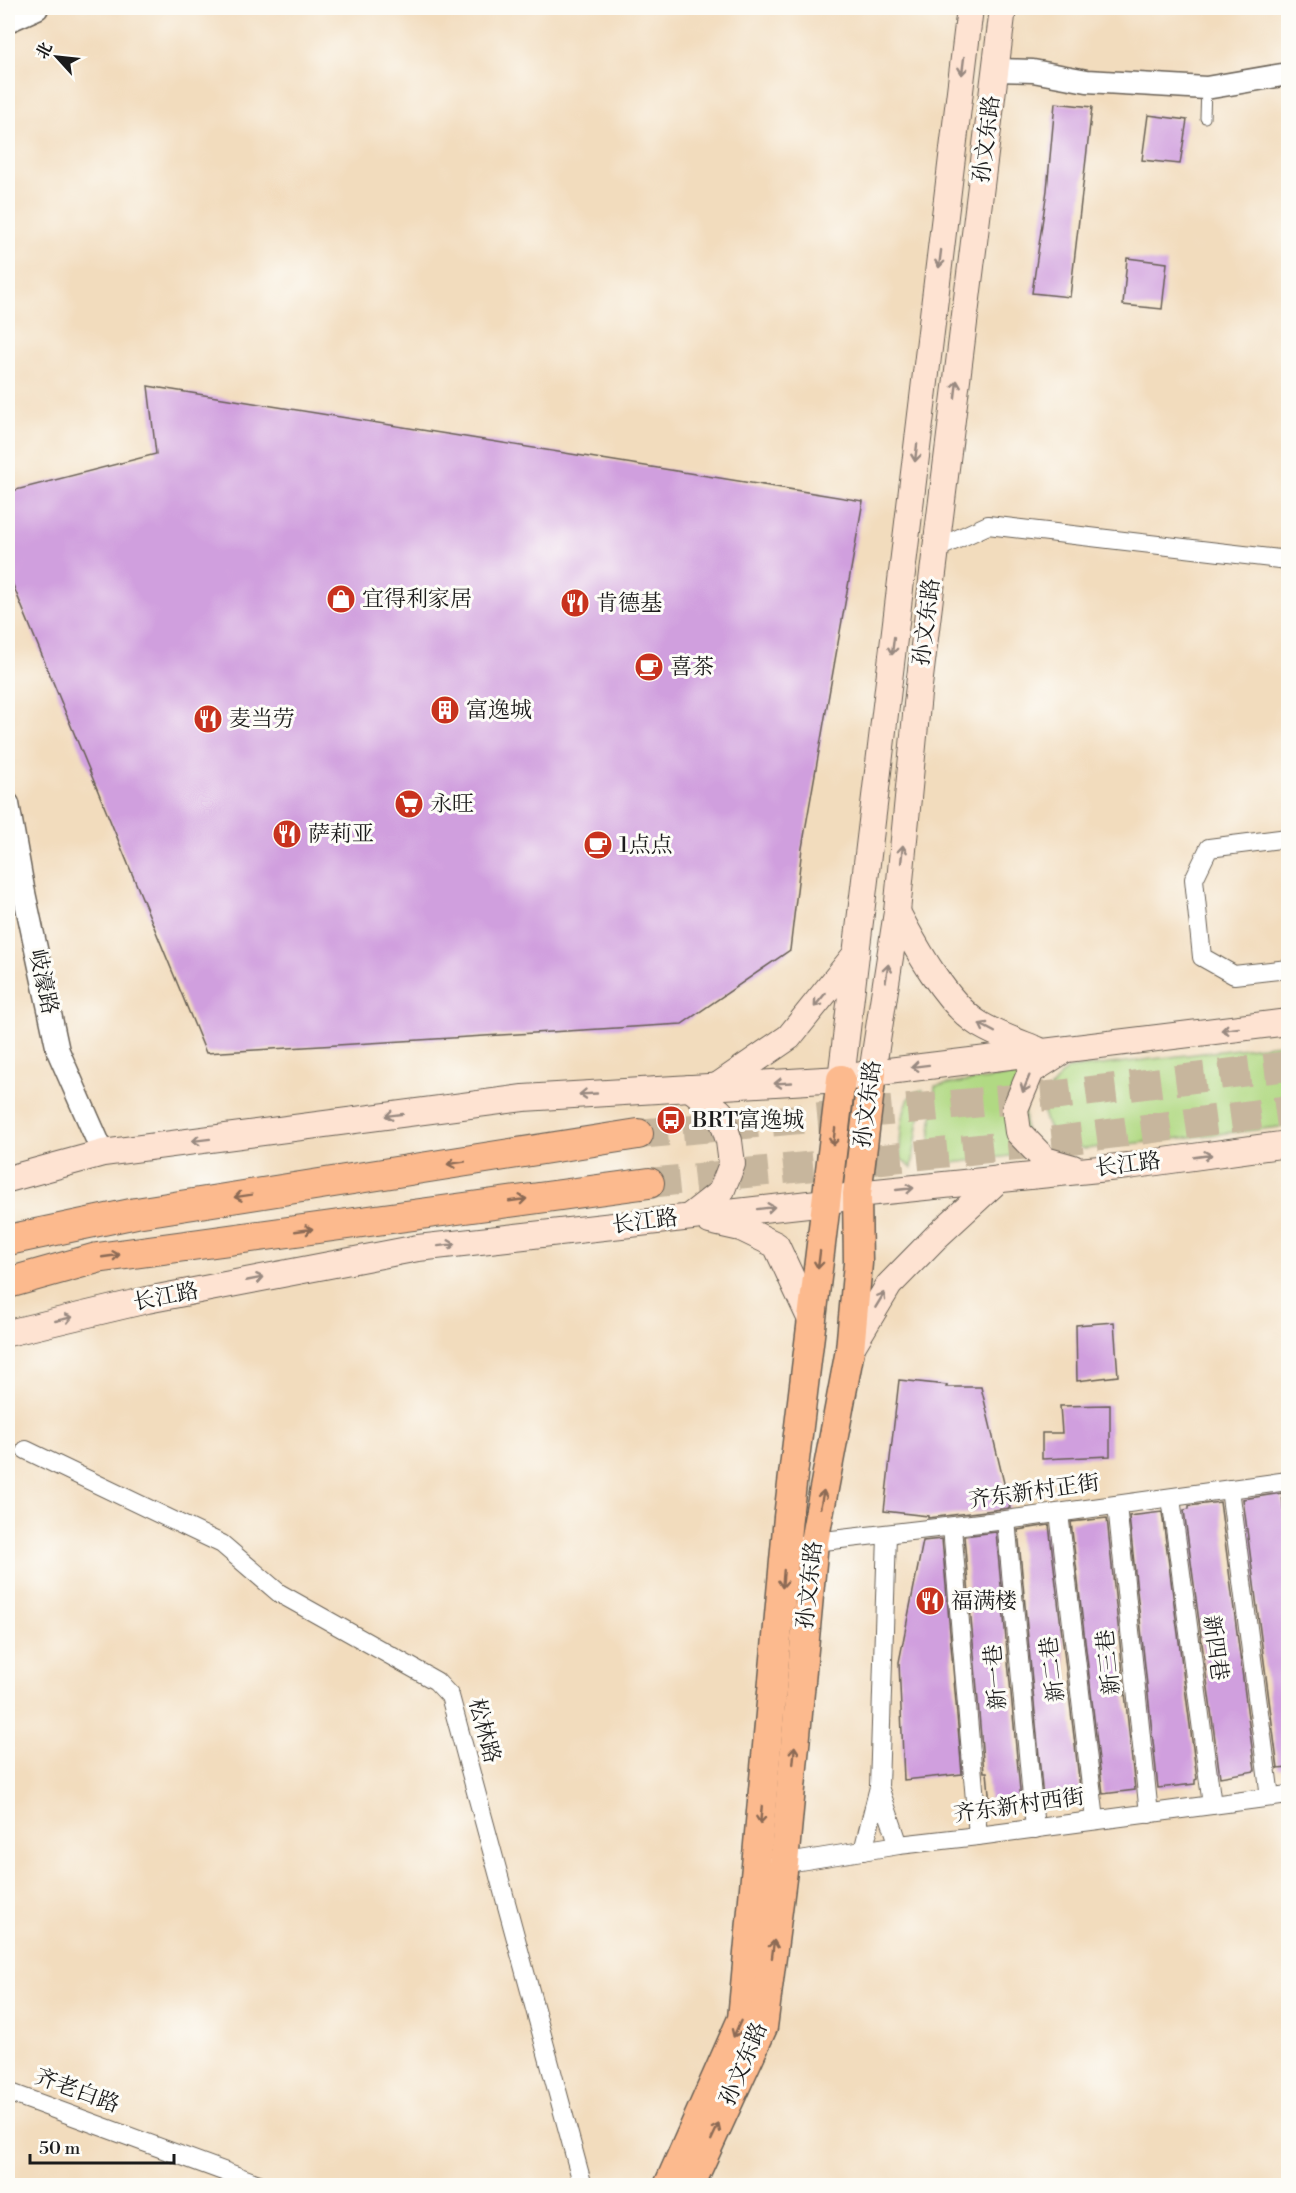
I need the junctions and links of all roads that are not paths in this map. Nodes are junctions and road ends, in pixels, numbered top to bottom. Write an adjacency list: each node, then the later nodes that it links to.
1 (37, 8): 4 (street)
2 (970, 8): 14 (main road, 孙文东路, one-way to 14)
3 (1003, 8): 5 (main road, 孙文东路)
4 (8, 21)
5 (996, 70): 7 (street); 9 (main road, 孙文东路, one-way to 5)
6 (1288, 74): 7 (street)
7 (1206, 88): 8 (lane)
8 (1205, 118)
9 (936, 549): 10 (street); 13 (main road, 孙文东路, one-way to 9)
10 (1288, 560)
11 (8, 804): 25 (street, 岐濠路)
12 (1288, 838): 15 (street)
13 (897, 912): 18 (main road, one-way to 13); 19 (main road, 孙文东路, one-way to 13)
14 (856, 954): 20 (main road, 孙文东路); 21 (main road, one-way to 21)
15 (1288, 969)
16 (1288, 1022): 17 (main road, one-way to 17)
17 (1069, 1047): 18 (main road); 26 (main road, one-way to 26)
18 (1041, 1052): 19 (main road, one-way to 19)
19 (872, 1073): 20 (main road); 30 (main road, 孙文东路)
20 (841, 1079): 21 (main road, one-way to 21); 31 (main road, 孙文东路, one-way to 31)
21 (716, 1087): 22 (main road)
22 (690, 1088): 25 (main road, one-way to 25); 32 (main road)
23 (638, 1134): 33 (highway, one-way to 33)
24 (1288, 1144): 26 (main road, 长江路, one-way to 24)
25 (103, 1153): 27 (main road)
26 (1080, 1171): 28 (main road, 长江路)
27 (8, 1179)
28 (999, 1179): 30 (main road, 长江路, one-way to 28); 37 (main road, one-way to 28)
29 (649, 1183): 34 (highway, 长江路, one-way to 29)
30 (857, 1194): 31 (main road, 长江路); 37 (main road, 孙文东路)
31 (826, 1202): 32 (main road, 长江路, one-way to 31); 35 (main road, 孙文东路, one-way to 35)
32 (689, 1217): 35 (main road); 36 (main road, 长江路, one-way to 32)
33 (8, 1240)
34 (8, 1283)
35 (812, 1322): 48 (main road, 孙文东路)
36 (8, 1333)
37 (850, 1350): 47 (main road, 孙文东路, one-way to 37)
38 (26, 1450): 63 (street, 松林路)
39 (1288, 1485): 40 (street, 齐东新村正街)
40 (1230, 1489): 41 (street, 齐东新村正街); 51 (street)
41 (1171, 1498): 42 (street, 齐东新村正街); 52 (street, 新四巷)
42 (1117, 1505): 43 (street, 齐东新村正街); 53 (street, 新三巷)
43 (1059, 1513): 44 (street, 齐东新村正街); 54 (street, 新二巷)
44 (1006, 1520): 45 (street, 齐东新村正街); 55 (street, 新一巷)
45 (952, 1527): 46 (street, 齐东新村正街); 56 (street)
46 (887, 1535): 47 (street, 齐东新村正街); 49 (street)
47 (814, 1542): 48 (street, 齐东新村正街); 59 (main road, 孙文东路, one-way to 47)
48 (786, 1544): 60 (main road, 孙文东路, one-way to 60)
49 (879, 1787): 57 (street); 58 (street)
50 (1288, 1795): 51 (street, 齐东新村西街)
51 (1270, 1797): 52 (street, 齐东新村西街)
52 (1212, 1805): 53 (street, 齐东新村西街)
53 (1149, 1814): 54 (street, 齐东新村西街)
54 (1095, 1820): 55 (street, 齐东新村西街)
55 (1035, 1829): 56 (street, 齐东新村西街)
56 (978, 1836): 57 (street, 齐东新村西街)
57 (899, 1845): 58 (street, 齐东新村西街)
58 (863, 1851): 59 (street, 齐东新村西街)
59 (784, 1863): 60 (street, 齐东新村西街); 65 (main road, 孙文东路, one-way to 59)
60 (756, 1868): 64 (main road, 孙文东路, one-way to 64)
61 (8, 2092): 62 (street, 齐老白路)
62 (264, 2186)
63 (583, 2186)
64 (668, 2186)
65 (690, 2186)

